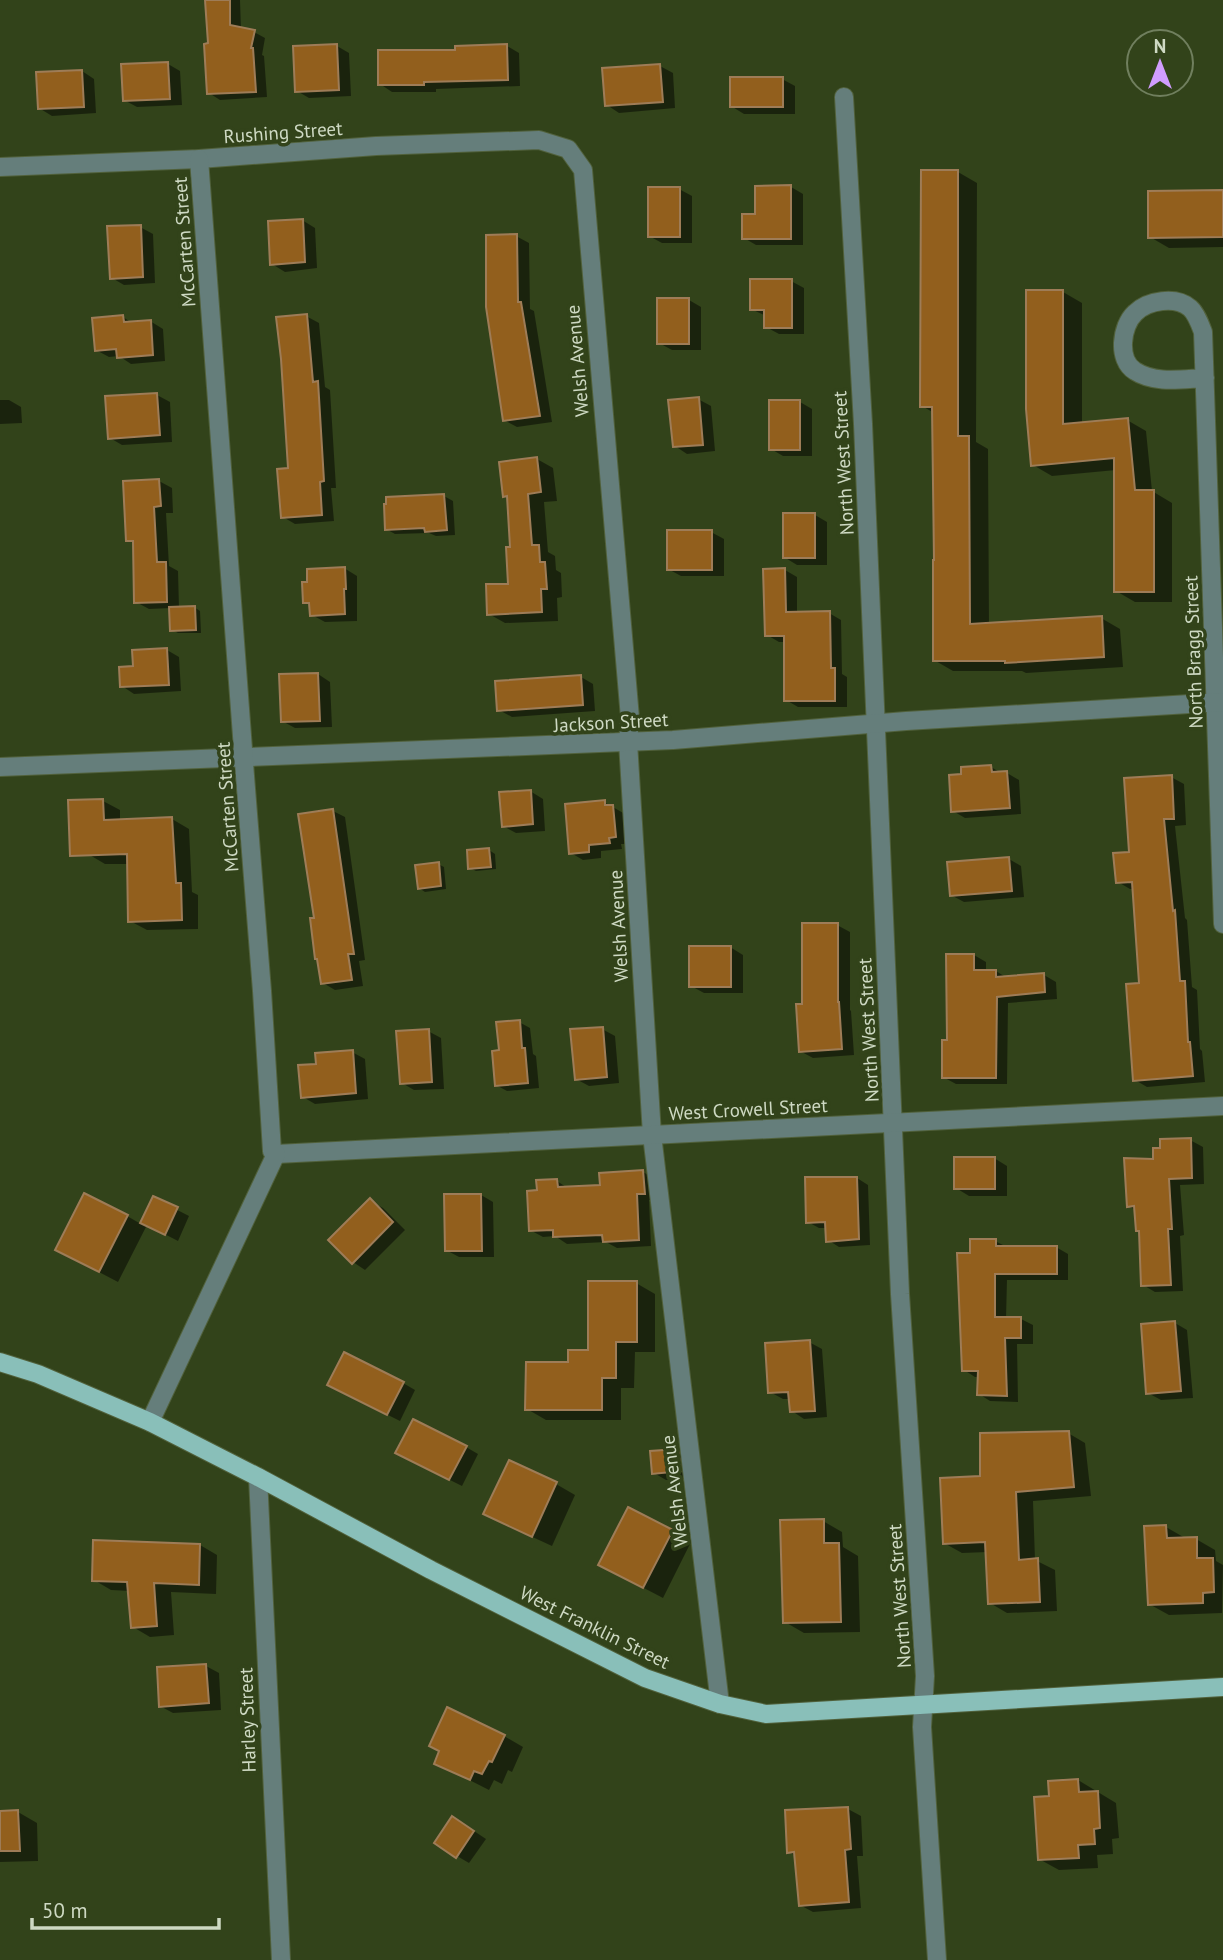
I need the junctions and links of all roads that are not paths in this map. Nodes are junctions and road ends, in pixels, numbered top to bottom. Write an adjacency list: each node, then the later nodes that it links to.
1 (844, 97): 7 (street, North West Street)
2 (568, 149): 3 (street, Rushing Street); 8 (street, Welsh Avenue)
3 (199, 159): 4 (street, Rushing Street); 9 (street, McCarten Street)
4 (0, 167)
5 (1205, 378): 5 (street, North Bragg Street); 6 (street, North Bragg Street)
6 (1219, 702): 7 (street, Jackson Street); 11 (street, North Bragg Street)
7 (875, 723): 8 (street, Jackson Street); 13 (street, North West Street)
8 (628, 742): 9 (street, Jackson Street); 14 (street, Welsh Avenue)
9 (244, 758): 10 (street, Jackson Street); 15 (street, McCarten Street)
10 (0, 767)
11 (1223, 924)
12 (1223, 1105): 13 (street, West Crowell Street)
13 (893, 1122): 14 (street, West Crowell Street); 21 (street, North West Street)
14 (652, 1135): 15 (street, West Crowell Street); 20 (street, Welsh Avenue)
15 (276, 1154): 17 (street)
16 (0, 1362): 17 (main road, West Franklin Street)
17 (150, 1422): 18 (main road, West Franklin Street)
18 (258, 1477): 20 (main road, West Franklin Street); 22 (street, Harley Street)
19 (1223, 1687): 21 (main road, West Franklin Street)
20 (720, 1704): 21 (main road, West Franklin Street)
21 (924, 1704): 23 (street, North West Street)
22 (281, 1960)
23 (937, 1960)

